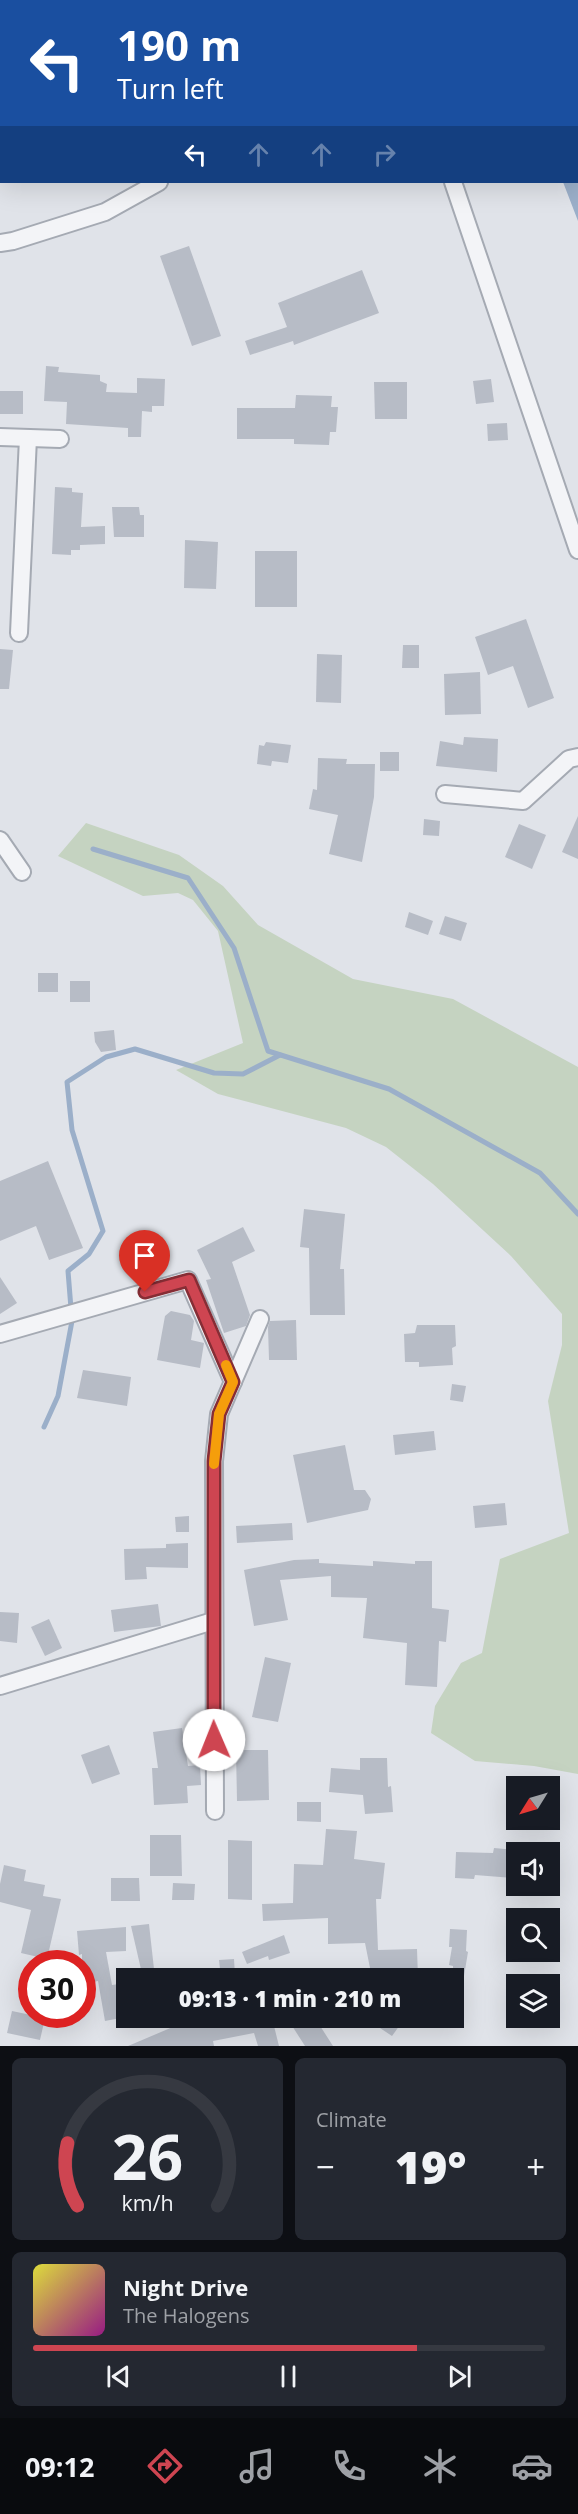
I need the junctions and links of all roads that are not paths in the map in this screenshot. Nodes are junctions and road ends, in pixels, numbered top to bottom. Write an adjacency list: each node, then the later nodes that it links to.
1 (157, 183): 3 (street)
2 (453, 183): 7 (street)
3 (0, 243)
4 (0, 437): 5 (street)
5 (28, 438): 6 (street); 8 (street)
6 (60, 439)
7 (578, 550)
8 (19, 633)
9 (578, 757): 10 (street)
10 (445, 794)
11 (0, 840): 12 (street)
12 (22, 872)
13 (260, 1319): 15 (street)
14 (0, 1334): 15 (street)
15 (233, 1382): 16 (street)
16 (213, 1621): 17 (street); 18 (street)
17 (0, 1686)
18 (215, 1811)

